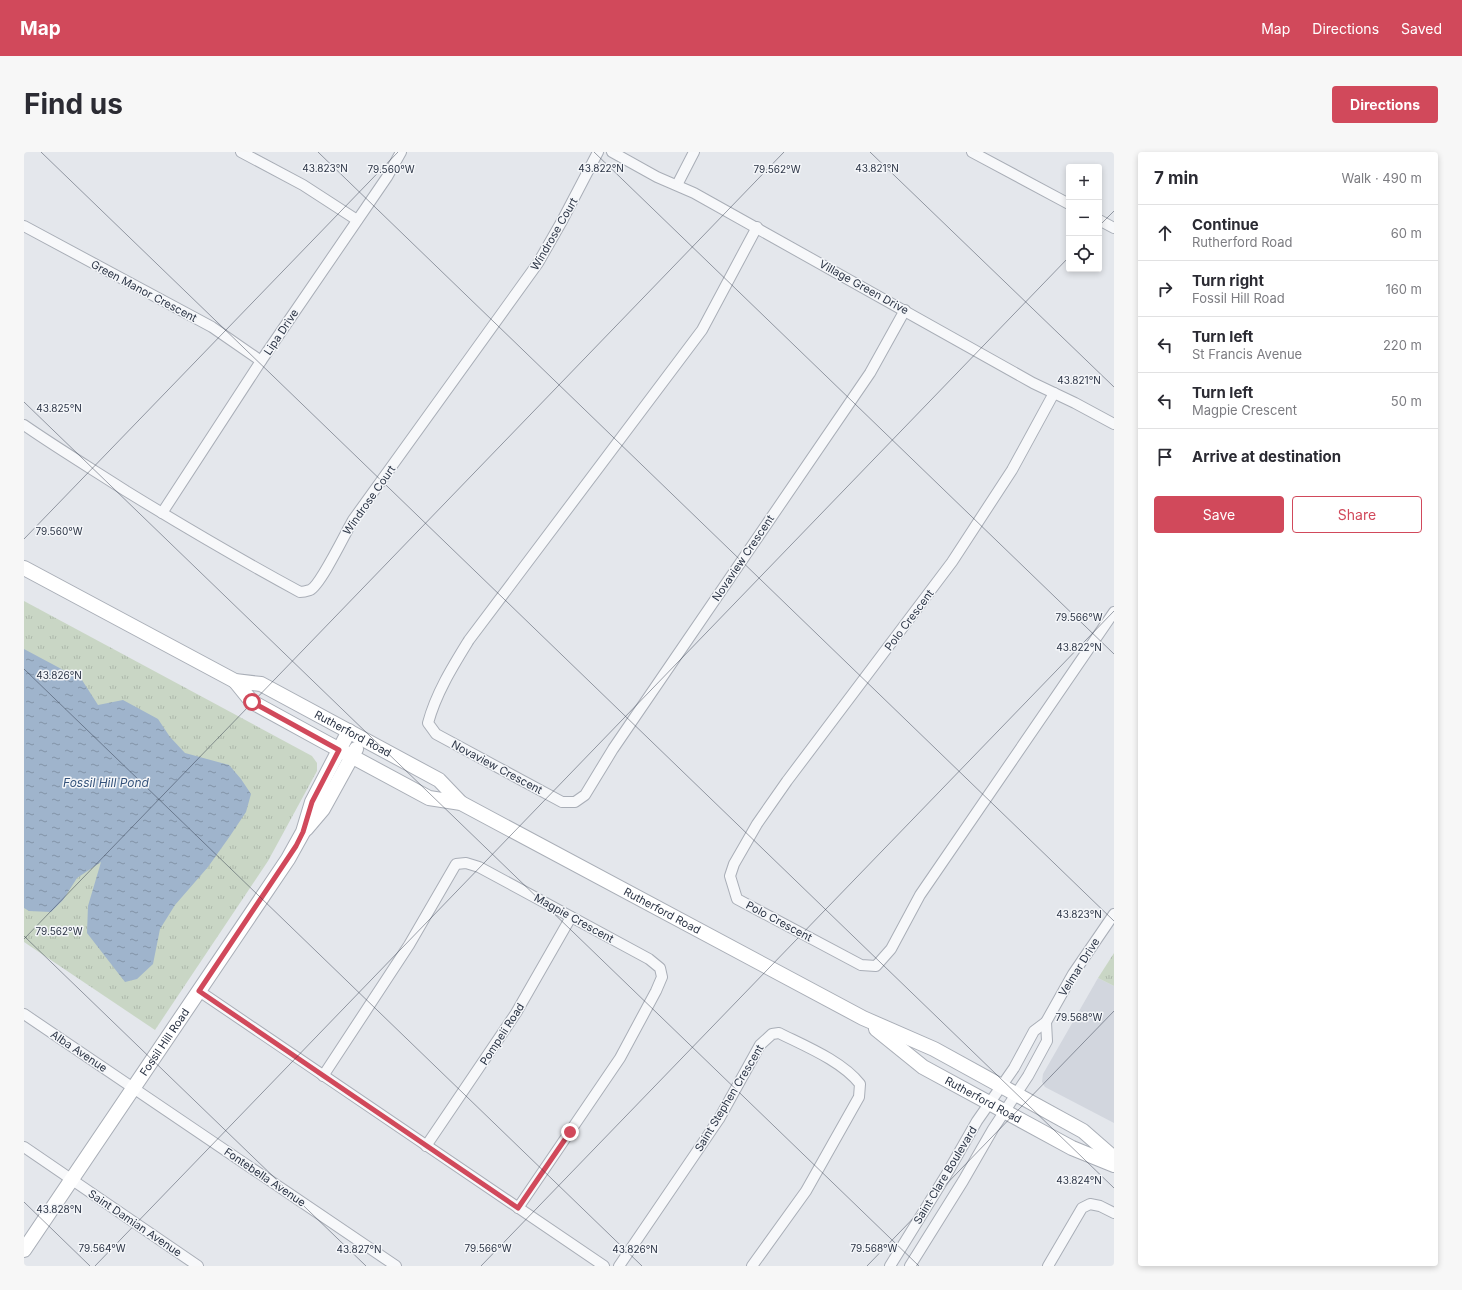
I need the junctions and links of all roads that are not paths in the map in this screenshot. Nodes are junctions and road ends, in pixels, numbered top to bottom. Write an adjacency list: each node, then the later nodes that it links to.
1 (241, 152): 9 (street)
2 (401, 152): 9 (street, Lipa Drive)
3 (598, 152): 19 (street, Windrose Court)
4 (612, 152): 7 (street, Village Green Drive)
5 (694, 152): 7 (street)
6 (972, 152): 8 (street)
7 (677, 186): 12 (street, Village Green Drive)
8 (1066, 202)
9 (357, 220): 15 (street, Lipa Drive)
10 (1102, 222): 13 (street)
11 (24, 226): 15 (street, Green Manor Crescent)
12 (757, 227): 14 (street, Village Green Drive); 14 (street, Novaview Crescent)
13 (1114, 228)
14 (905, 310): 16 (street, Village Green Drive)
15 (261, 361): 19 (street, Lipa Drive)
16 (1054, 393): 17 (street, Village Green Drive); 21 (street, Polo Crescent)
17 (1114, 424)
18 (24, 425): 19 (street, Windrose Court)
19 (162, 513)
20 (24, 568): 22 (main road, Rutherford Road)
21 (1114, 612)
22 (236, 681): 23 (main road, Rutherford Road); 25 (main road, Rutherford Road)
23 (349, 731): 24 (main road, Rutherford Road); 25 (main road, Fossil Hill Road)
24 (362, 738): 26 (main road, Fossil Hill Road); 27 (main road, Rutherford Road)
25 (339, 750): 26 (main road, Rutherford Road); 28 (main road, Fossil Hill Road)
26 (352, 757): 27 (main road, Rutherford Road); 28 (main road, Fossil Hill Road)
27 (461, 803): 33 (main road, Rutherford Road)
28 (303, 832): 31 (main road, Fossil Hill Road)
29 (1114, 914): 34 (street, Velmar Drive)
30 (571, 917): 35 (street, Magpie Crescent); 41 (street, Pompeii Road); 46 (street, Magpie Crescent)
31 (199, 991): 35 (street); 37 (main road, Fossil Hill Road)
32 (24, 1014): 37 (street, Alba Avenue)
33 (863, 1018): 36 (main road, Rutherford Road); 39 (main road, Rutherford Road)
34 (1046, 1022): 36 (street, Velmar Drive); 38 (street)
35 (323, 1076): 41 (street)
36 (1001, 1086): 38 (main road, Rutherford Road); 39 (street, Saint Clare Boulevard)
37 (134, 1088): 45 (main road, Fossil Hill Road); 50 (street, Fontebella Avenue)
38 (1016, 1094): 40 (street); 43 (main road, Rutherford Road)
39 (989, 1103): 40 (main road, Rutherford Road); 54 (street, Saint Clare Boulevard)
40 (1005, 1111): 44 (main road, Rutherford Road); 55 (street, Saint Clare Boulevard)
41 (426, 1146): 46 (street)
42 (24, 1147): 45 (street, Saint Damian Avenue)
43 (1114, 1158)
44 (1114, 1165)
45 (71, 1180): 48 (main road, Fossil Hill Road); 49 (street, Saint Damian Avenue)
46 (518, 1208): 51 (street)
47 (1114, 1213): 56 (street)
48 (24, 1250)
49 (198, 1266)
50 (396, 1266)
51 (604, 1266)
52 (619, 1266): 53 (street, Saint Stephen Crescent)
53 (752, 1266)
54 (890, 1266)
55 (910, 1266)
56 (1048, 1266)

